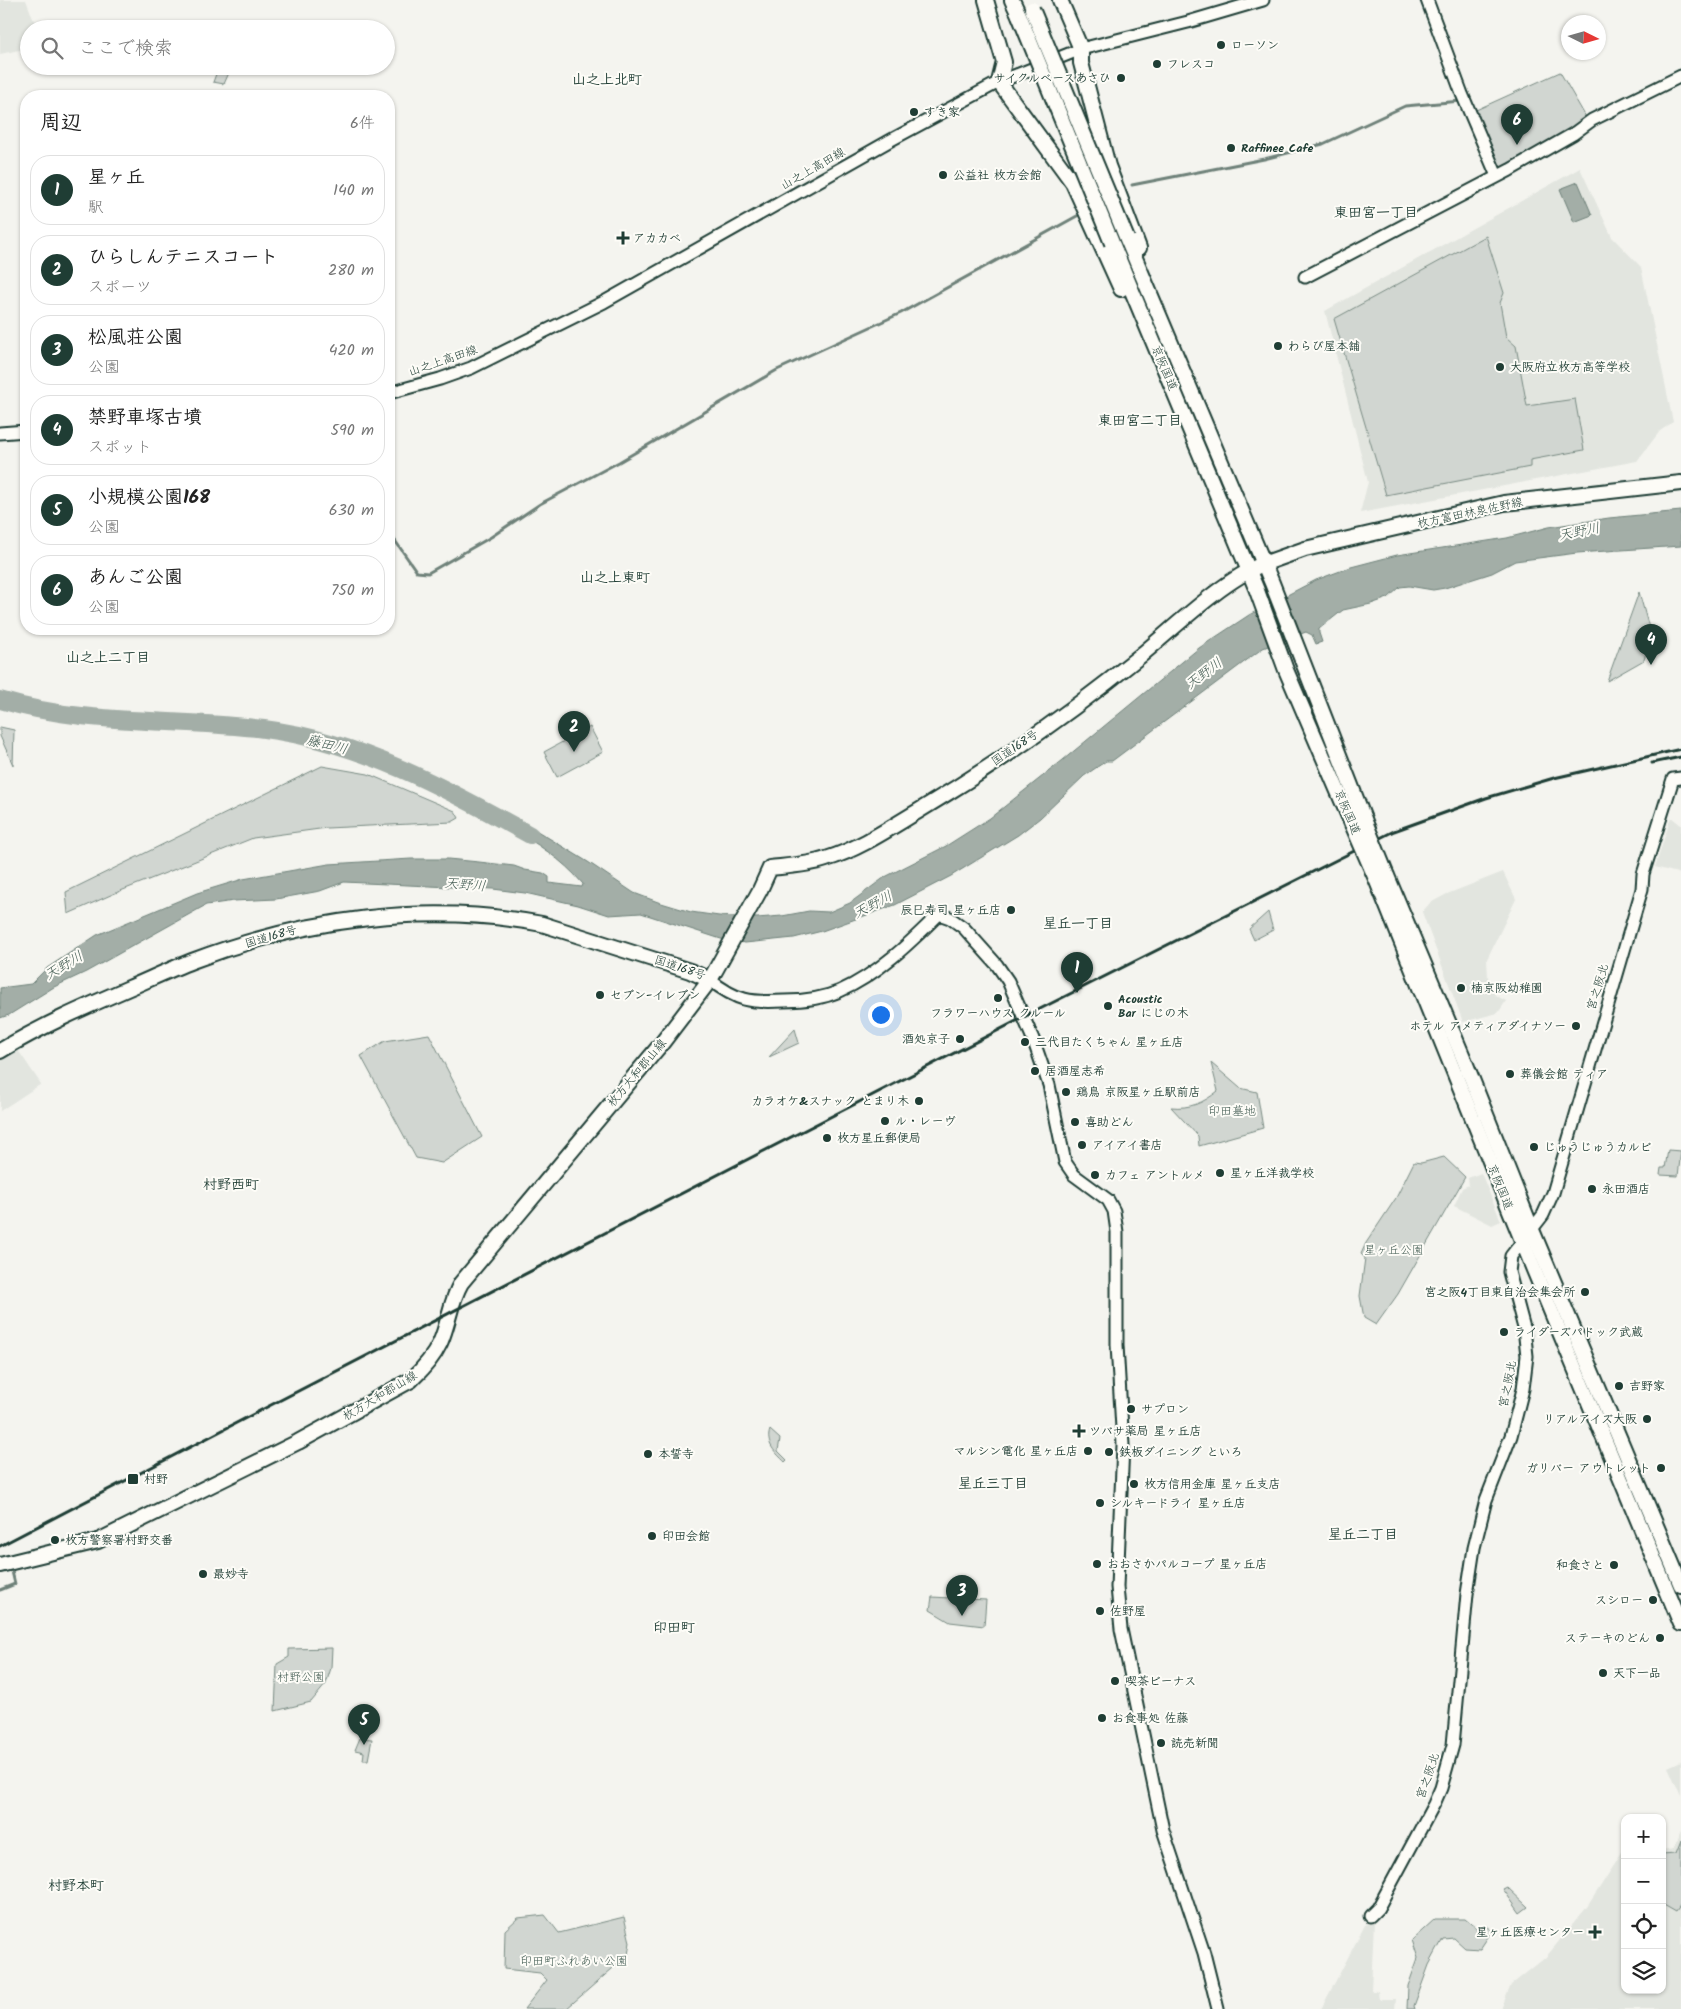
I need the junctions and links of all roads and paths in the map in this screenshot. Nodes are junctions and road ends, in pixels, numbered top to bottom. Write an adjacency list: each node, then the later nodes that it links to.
1 (986, 0): 9 (main road)
2 (1012, 0): 6 (main road, 京阪国道)
3 (1060, 0): 7 (main road)
4 (1263, 0): 7 (street, 山之上高田線)
5 (1427, 0): 10 (street)
6 (1026, 8): 12 (main road, 京阪国道, bridge); 13 (main road, 京阪国道, bridge)
7 (1081, 50): 9 (street, 山之上高田線); 13 (main road)
8 (1681, 76): 10 (street)
9 (999, 82): 12 (main road); 14 (street, 山之上高田線)
10 (1497, 176): 11 (street)
11 (1304, 277)
12 (1140, 310): 19 (main road, 京阪国道)
13 (1162, 324): 18 (main road, 京阪国道)
14 (395, 391)
15 (20, 431): 16 (street)
16 (0, 433)
17 (1681, 483): 18 (main road, 枚方富田林泉佐野線)
18 (1263, 564): 19 (main road, 国道168号); 21 (main road, 京阪国道)
19 (1248, 570): 21 (main road, 京阪国道); 23 (main road, 国道168号)
20 (1681, 778): 25 (street, 宮之阪北)
21 (1358, 821): 22 (main road, 京阪国道, bridge)
22 (1381, 877): 25 (main road, 京阪国道); 26 (main road, 京阪国道)
23 (710, 980): 24 (main road, 国道168号); 27 (main road, 枚方大和郡山線); 31 (street)
24 (0, 1051)
25 (1532, 1230): 26 (street, 宮之阪北); 28 (main road, 京阪国道)
26 (1522, 1240): 29 (main road, 京阪国道); 30 (street, 宮之阪北)
27 (0, 1565)
28 (1681, 1584)
29 (1681, 1624)
30 (1370, 1916)
31 (1218, 2009)

